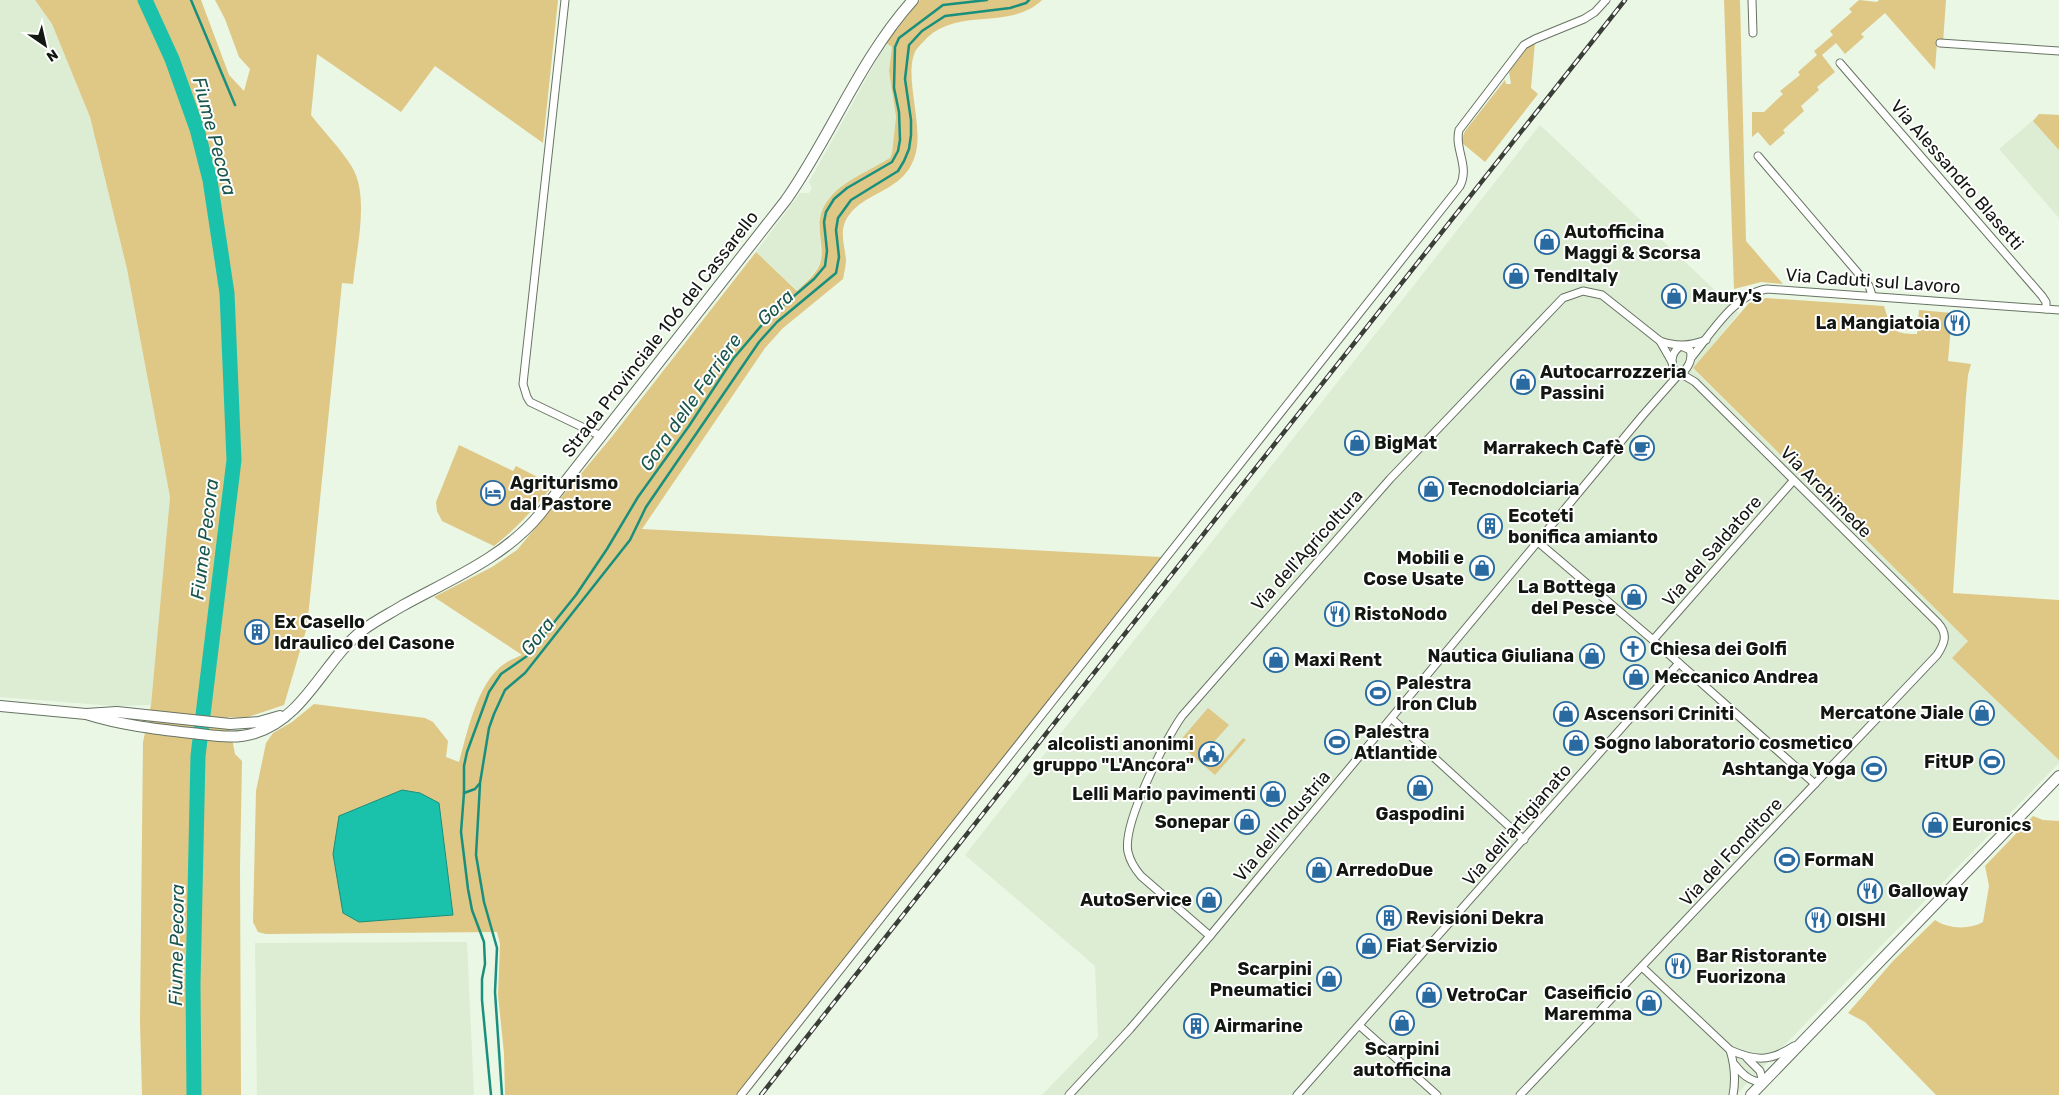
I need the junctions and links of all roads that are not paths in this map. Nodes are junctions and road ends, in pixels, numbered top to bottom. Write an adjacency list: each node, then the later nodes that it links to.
1 (565, 0): 22 (street)
2 (913, 0): 22 (street, Strada Provinciale 106 del Cassarello)
3 (1606, 0): 43 (street)
4 (1752, 0): 5 (street)
5 (1753, 33)
6 (1940, 43): 7 (street)
7 (2059, 52)
8 (1840, 62): 11 (street, Via Alessandro Blasetti)
9 (1758, 156): 10 (street)
10 (1872, 296): 11 (street, Via Caduti sul Lavoro); 13 (street, Via Caduti sul Lavoro)
11 (2046, 309): 12 (street, Via Caduti sul Lavoro)
12 (2059, 310)
13 (1706, 340): 15 (street); 16 (street, Via Caduti sul Lavoro)
14 (1660, 341): 15 (street, Via dell'Agricoltura); 17 (street, Via dell'Agricoltura); 35 (street, Via dell'Agricoltura)
15 (1680, 346): 16 (street); 17 (street)
16 (1691, 358): 18 (street, Via Caduti sul Lavoro)
17 (1672, 363): 19 (street); 21 (street, Via dell'Industria)
18 (1688, 366): 19 (street, Via Caduti sul Lavoro); 20 (street, Via Archimede)
19 (1680, 373): 20 (street, Via Archimede); 21 (street, Via dell'Industria)
20 (1694, 382): 23 (street, Via Archimede)
21 (1667, 387): 24 (street, Via dell'Industria)
22 (601, 436): 29 (street, Strada Provinciale 106 del Cassarello)
23 (1792, 481): 25 (street, Via Archimede); 26 (street, Via del Saldatore)
24 (1538, 542): 26 (street); 31 (street, Via dell'Industria)
25 (1938, 622): 33 (street, Via del Fonditore)
26 (1654, 640): 27 (street)
27 (1679, 663): 33 (street); 34 (street, Via dell'artigianato)
28 (0, 706): 30 (street, Strada Provinciale 106 del Cassarello)
29 (288, 713): 30 (street, Strada Provinciale 106 del Cassarello); 30 (street, Strada Provinciale 106 del Cassarello)
30 (86, 714)
31 (1392, 719): 34 (street); 35 (street, Via dell'Industria)
32 (2059, 776): 38 (street)
33 (1815, 784): 36 (street, Via del Fonditore)
34 (1524, 840): 37 (street, Via dell'artigianato)
35 (1210, 936): 44 (street, Via dell'Industria)
36 (1642, 967): 39 (street); 47 (street, Via del Fonditore)
37 (1360, 1026): 45 (street, Via dell'artigianato); 46 (street)
38 (1807, 1038): 40 (street); 42 (street)
39 (1730, 1050): 40 (street); 41 (street)
40 (1747, 1058): 42 (street)
41 (1734, 1065): 42 (street); 48 (street)
42 (1763, 1082): 49 (street)
43 (741, 1095)
44 (1069, 1095)
45 (1297, 1095)
46 (1438, 1095)
47 (1520, 1095)
48 (1733, 1095)
49 (1751, 1095)

